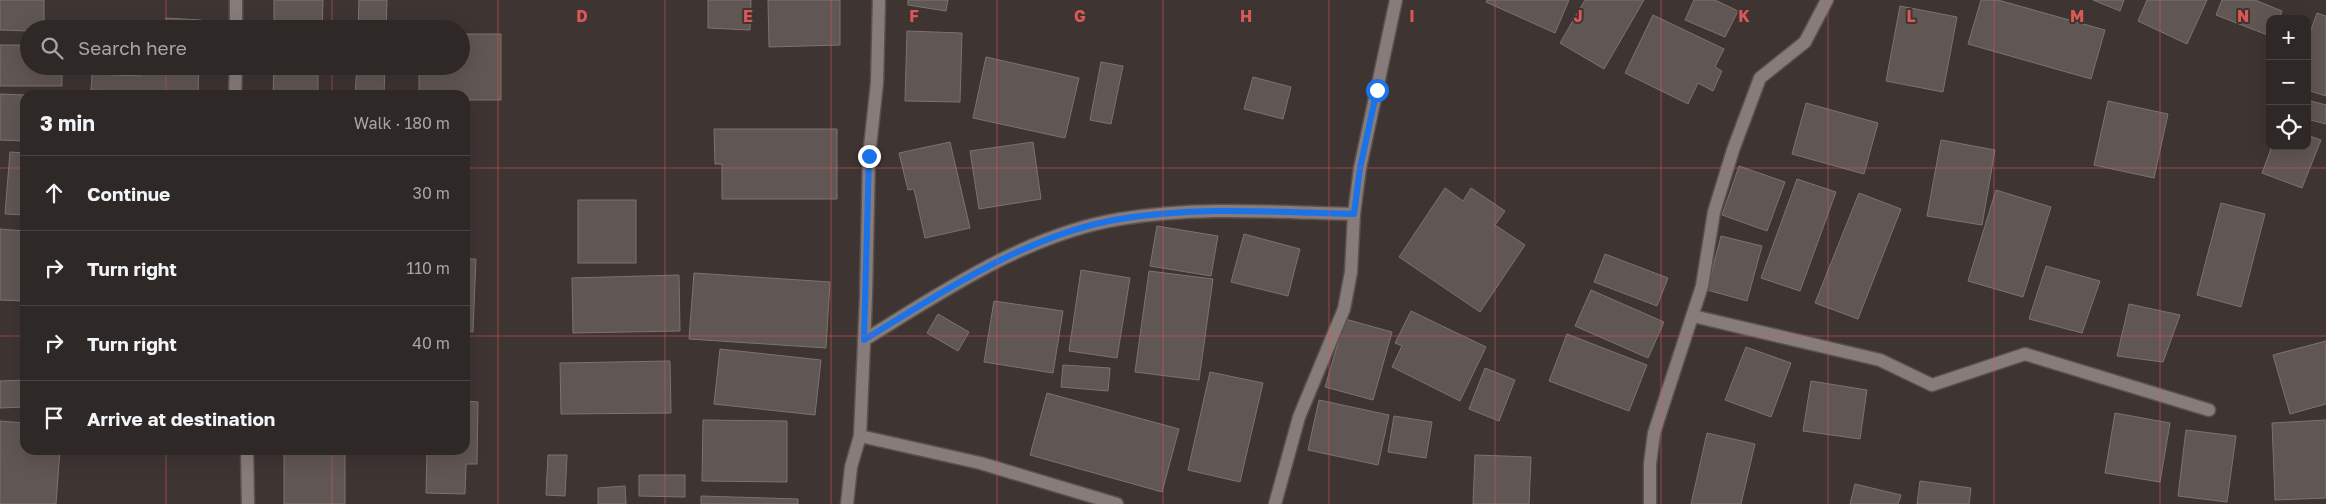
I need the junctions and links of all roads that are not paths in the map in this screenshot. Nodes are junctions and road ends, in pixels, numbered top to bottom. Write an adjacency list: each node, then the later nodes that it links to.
1 (236, 0): 5 (street)
2 (879, 0): 10 (street)
3 (1396, 0): 8 (street)
4 (1828, 0): 9 (street)
5 (236, 20)
6 (236, 75): 7 (street)
7 (235, 90)
8 (1354, 214): 10 (street); 17 (street)
9 (1693, 316): 11 (street); 18 (street)
10 (864, 340): 12 (street)
11 (2209, 410)
12 (860, 436): 15 (street); 16 (street)
13 (247, 455): 14 (street)
14 (248, 504)
15 (847, 504)
16 (1116, 504)
17 (1274, 504)
18 (1650, 504)

